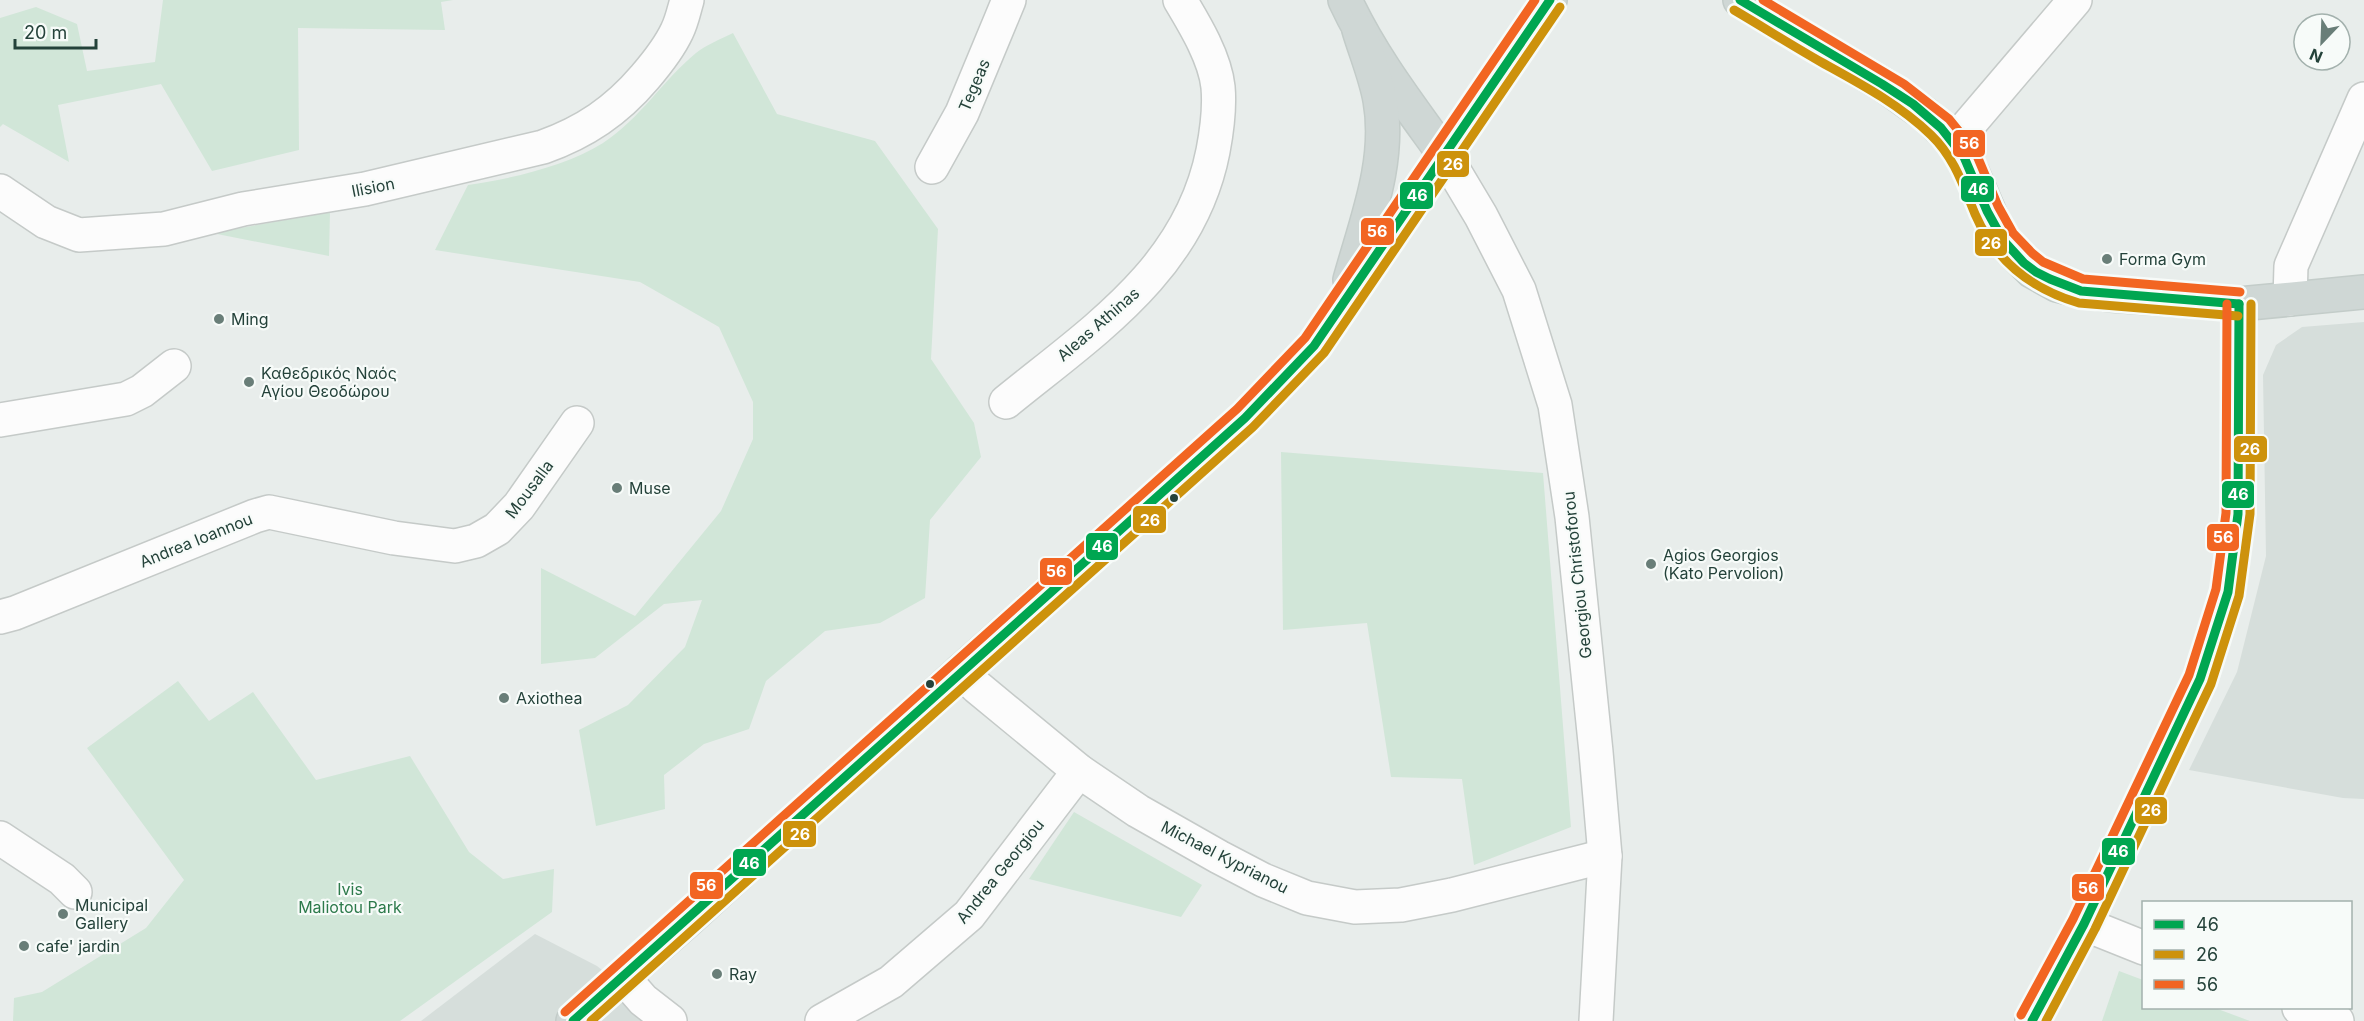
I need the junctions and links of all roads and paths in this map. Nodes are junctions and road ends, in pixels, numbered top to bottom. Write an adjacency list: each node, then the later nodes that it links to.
1 (687, 0): 13 (street, Ilision)
2 (1009, 0): 12 (street, Tegeas)
3 (1180, 0): 19 (street, Aleas Athinas)
4 (1345, 0): 8 (main road)
5 (1550, 0): 11 (main road)
6 (1740, 0): 10 (main road)
7 (2072, 1): 10 (street)
8 (1359, 30): 11 (main road); 17 (main road)
9 (2364, 99): 15 (street)
10 (1954, 142): 16 (main road)
11 (1444, 154): 17 (main road); 27 (street, Georgiou Christoforou)
12 (933, 167)
13 (0, 191)
14 (2364, 292): 15 (main road)
15 (2290, 299): 16 (main road)
16 (2239, 304): 29 (street)
17 (1342, 308): 24 (main road)
18 (174, 366): 20 (street)
19 (1006, 402)
20 (0, 420)
21 (577, 423): 22 (street, Mousalla)
22 (434, 543): 23 (street, Andrea Ioannou)
23 (0, 617)
24 (961, 671): 25 (street, Michael Kyprianou); 31 (main road)
25 (1079, 771): 27 (street, Michael Kyprianou); 35 (street, Andrea Georgiou)
26 (0, 838): 28 (street)
27 (1605, 856): 36 (street, Georgiou Christoforou)
28 (75, 892)
29 (2084, 924): 30 (street); 37 (street)
30 (2142, 947)
31 (623, 977): 33 (main road); 34 (street)
32 (2302, 1009): 38 (street)
33 (573, 1021)
34 (670, 1021)
35 (822, 1021)
36 (1596, 1021)
37 (2032, 1021)
38 (2337, 1021)

